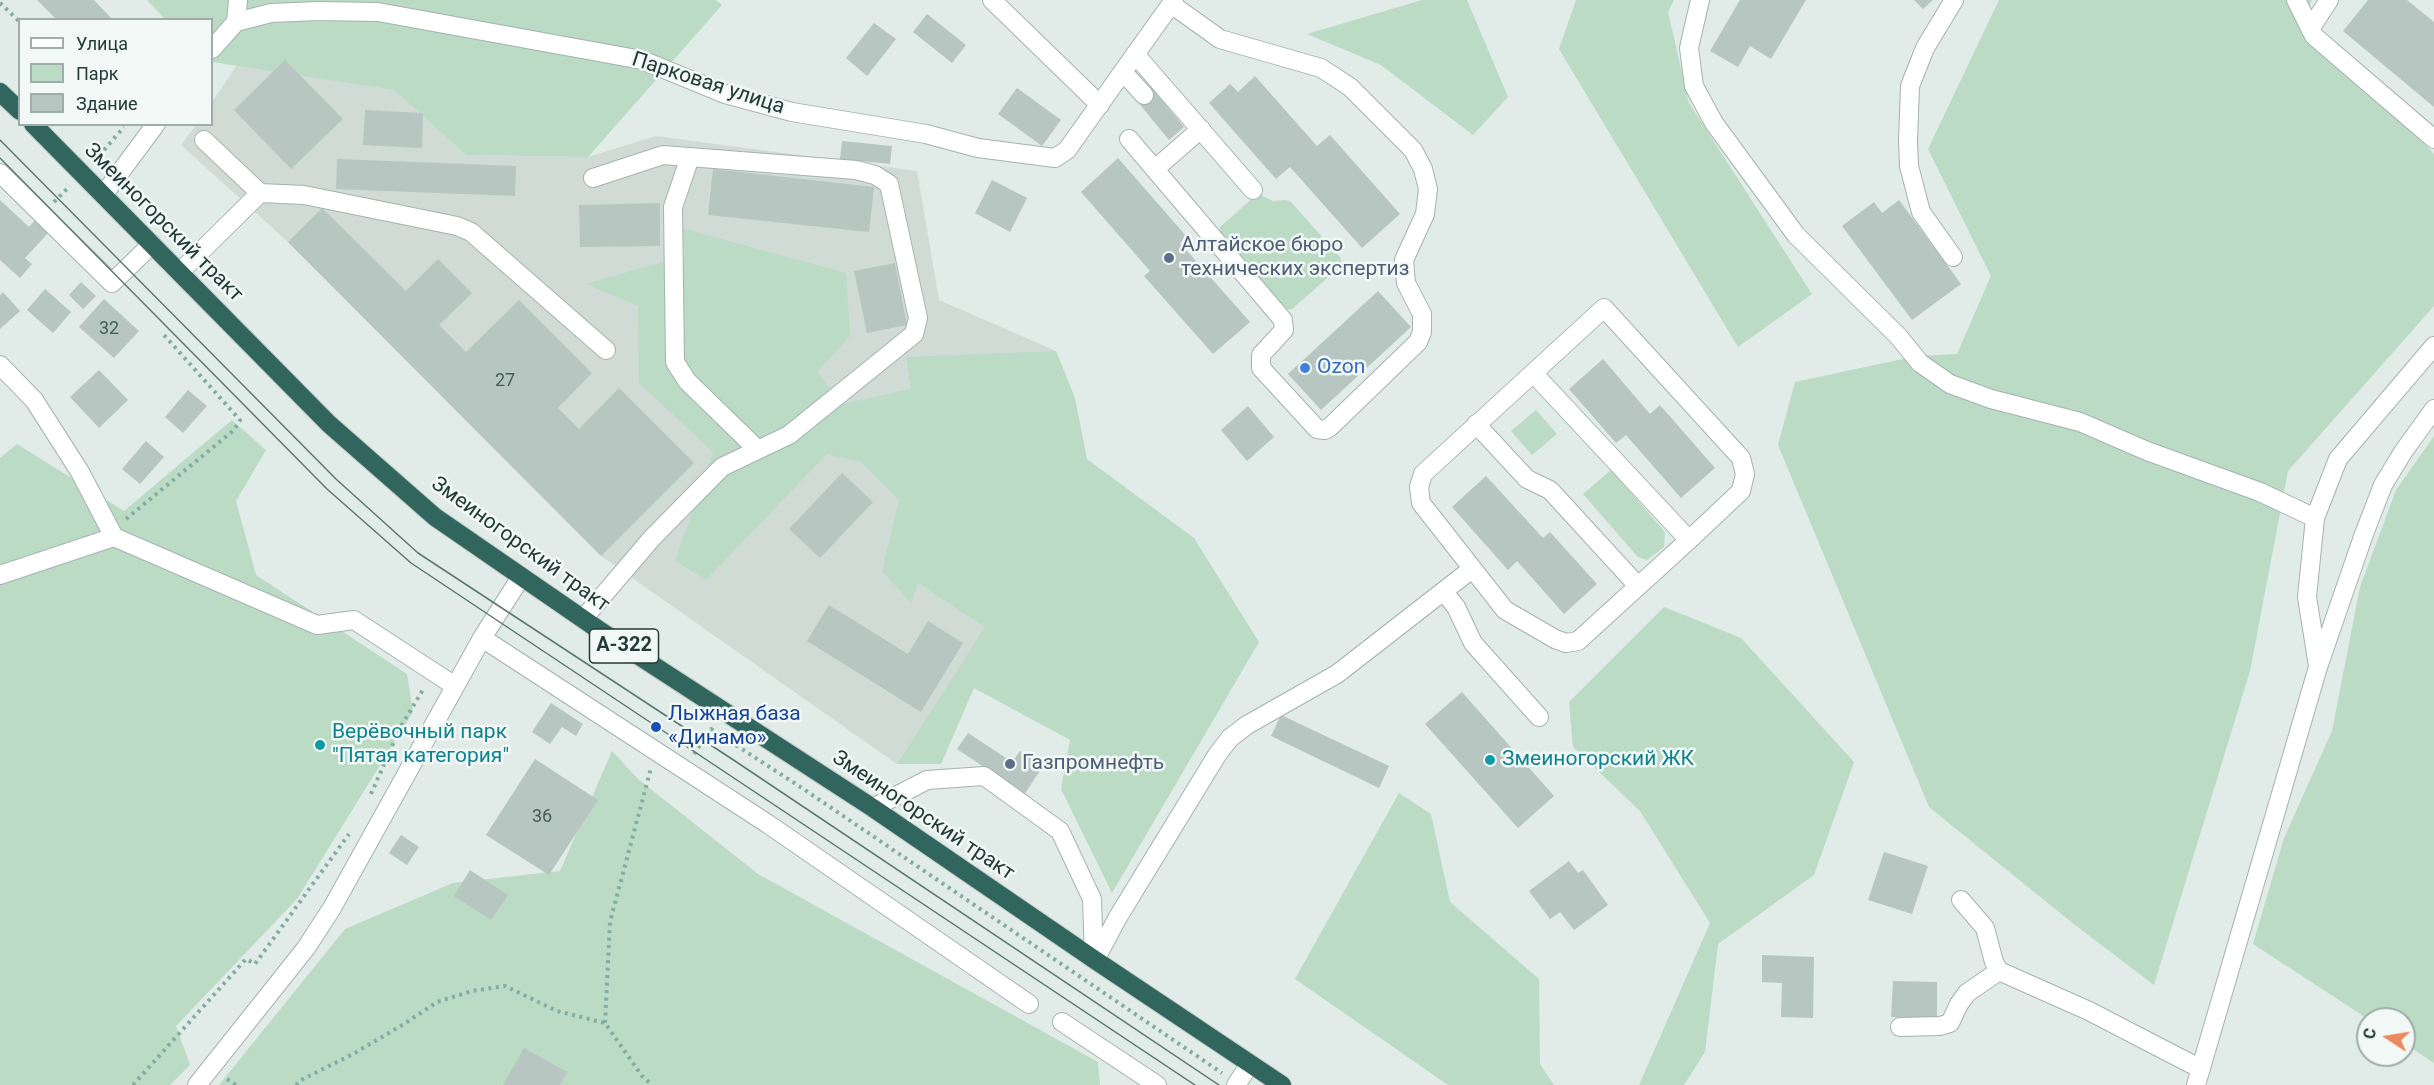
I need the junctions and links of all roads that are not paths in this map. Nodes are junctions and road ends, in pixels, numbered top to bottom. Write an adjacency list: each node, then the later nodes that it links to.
1 (238, 0): 8 (street)
2 (992, 0): 15 (street)
3 (1700, 0): 40 (street)
4 (1954, 0): 31 (street)
5 (2296, 0): 9 (street)
6 (2329, 0): 9 (street)
7 (1172, 2): 11 (street, Парковая улица); 24 (street)
8 (236, 22): 10 (street); 15 (street, Парковая улица)
9 (2310, 29): 21 (street)
10 (213, 48)
11 (1135, 54): 12 (street, Парковая улица); 19 (street)
12 (1123, 72): 14 (street); 15 (street, Парковая улица)
13 (0, 92): 16 (highway)
14 (1144, 95)
15 (1100, 105)
16 (18, 109)
17 (35, 126): 29 (highway, Змеиногорский тракт / А-322)
18 (155, 126): 29 (street)
19 (1201, 129): 24 (street); 27 (street)
20 (1129, 139): 24 (street)
21 (2434, 139)
22 (204, 140): 28 (street)
23 (690, 157): 26 (street); 39 (street); 39 (street)
24 (1155, 169)
25 (0, 173): 30 (street)
26 (592, 178)
27 (1252, 190)
28 (260, 193): 32 (street); 34 (street)
29 (104, 194): 30 (highway, Змеиногорский тракт / А-322)
30 (152, 244): 32 (highway, Змеиногорский тракт / А-322)
31 (1953, 257)
32 (180, 272): 45 (highway, Змеиногорский тракт / А-322)
33 (2434, 346): 40 (street)
34 (606, 350)
35 (0, 365): 41 (street)
36 (1534, 374): 38 (street); 42 (street); 42 (street)
37 (2434, 409): 50 (street)
38 (1476, 424): 43 (street); 46 (street)
39 (757, 449): 48 (street)
40 (2315, 518): 50 (street)
41 (114, 537): 44 (street); 51 (street)
42 (1689, 540): 46 (street)
43 (1472, 569): 46 (street); 47 (street)
44 (0, 574)
45 (521, 577): 48 (highway, Змеиногорский тракт / А-322); 49 (street)
46 (1638, 586)
47 (1444, 592): 52 (street); 55 (street)
48 (583, 619): 53 (highway, Змеиногорский тракт / А-322)
49 (482, 638): 51 (street); 57 (street)
50 (2318, 668): 61 (street)
51 (455, 686): 63 (street)
52 (1539, 717)
53 (873, 808): 55 (highway, Змеиногорский тракт / А-322); 55 (street)
54 (1961, 900): 56 (street)
55 (1095, 960): 60 (highway, Змеиногорский тракт / А-322)
56 (1999, 971): 59 (street); 61 (street)
57 (1029, 1004)
58 (1062, 1022): 64 (street)
59 (1900, 1027)
60 (1250, 1064): 62 (street); 65 (highway, Змеиногорский тракт / А-322)
61 (2199, 1077)
62 (1236, 1084)
63 (197, 1085)
64 (1157, 1085)
65 (1282, 1085)

